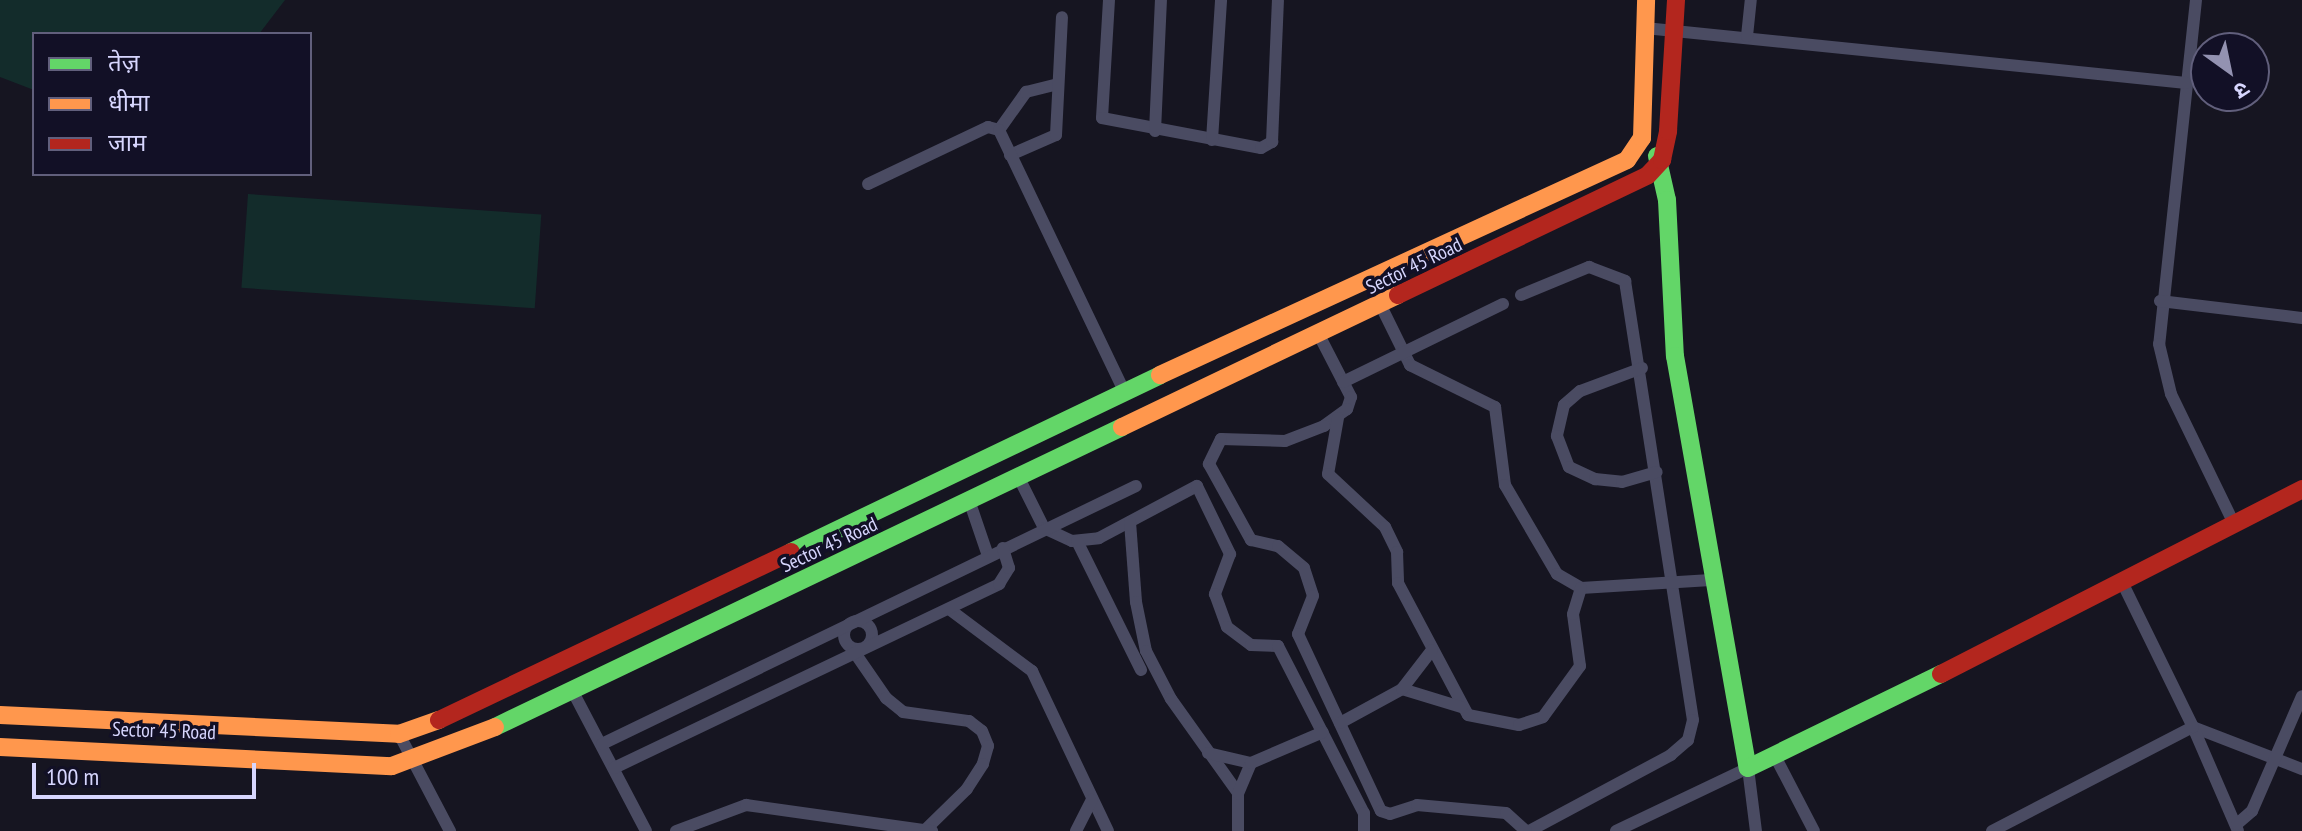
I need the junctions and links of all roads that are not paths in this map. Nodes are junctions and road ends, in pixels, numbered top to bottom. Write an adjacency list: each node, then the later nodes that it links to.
1 (1109, 0): 16 (street)
2 (1161, 0): 16 (street)
3 (1221, 0): 17 (street)
4 (1278, 0): 17 (street)
5 (1646, 0): 10 (street)
6 (1676, 0): 11 (street)
7 (1751, 0): 12 (street)
8 (2196, 0): 13 (street)
9 (1062, 17): 14 (street)
10 (1645, 28): 11 (street); 18 (street)
11 (1675, 28): 12 (street); 20 (street)
12 (1747, 36): 13 (street)
13 (2186, 83): 23 (street)
14 (1055, 85): 15 (street); 19 (street)
15 (999, 130): 19 (street); 21 (street)
16 (1155, 131): 17 (street)
17 (1212, 140)
18 (1640, 141): 20 (street); 31 (street, Sector 45 Road)
19 (1010, 155): 31 (street)
20 (1662, 160): 25 (street, Sector 45 Road); 44 (street)
21 (868, 184)
22 (1521, 295): 29 (street)
23 (2160, 301): 26 (street); 39 (street)
24 (1503, 304): 28 (street)
25 (1381, 306): 27 (street, Sector 45 Road); 28 (street)
26 (2302, 318)
27 (1319, 335): 30 (street); 34 (street, Sector 45 Road)
28 (1402, 353): 30 (street); 47 (street)
29 (1642, 368): 33 (street); 33 (street)
30 (1343, 382): 32 (street)
31 (1124, 391): 61 (street, Sector 45 Road)
32 (1338, 418): 51 (street); 58 (street)
33 (1657, 472): 45 (street)
34 (1019, 478): 37 (street, Sector 45 Road); 40 (street)
35 (1136, 486): 40 (street)
36 (2301, 489): 39 (street)
37 (970, 503): 43 (street); 54 (street, Sector 45 Road)
38 (1130, 522): 41 (street); 60 (street); 64 (street)
39 (2234, 524): 46 (street)
40 (1044, 528): 41 (street); 42 (street)
41 (1077, 541): 52 (street)
42 (1003, 548): 43 (street); 48 (street)
43 (988, 556): 49 (street)
44 (1711, 580): 45 (street); 70 (street)
45 (1672, 581): 47 (street); 84 (street)
46 (2122, 582): 59 (street); 65 (street)
47 (1581, 588): 56 (street)
48 (949, 609): 50 (street); 73 (street)
49 (852, 623): 50 (street); 50 (street); 62 (street)
50 (860, 650): 69 (street); 75 (street)
51 (1432, 650): 53 (street); 56 (street)
52 (1141, 670)
53 (1402, 689): 56 (street); 58 (street)
54 (572, 690): 62 (street); 67 (street, Sector 45 Road)
55 (2302, 696): 66 (street)
56 (1461, 707)
57 (0, 715): 61 (street, Sector 45 Road)
58 (1340, 723): 84 (street)
59 (2193, 727): 66 (street); 74 (street); 88 (street)
60 (1323, 732): 68 (street); 83 (street)
61 (399, 734): 67 (street)
62 (602, 744): 69 (street)
63 (0, 747): 67 (street, Sector 45 Road)
64 (1208, 753): 68 (street); 72 (street)
65 (1776, 758): 70 (street); 87 (street)
66 (2274, 758): 71 (street); 74 (street)
67 (414, 761): 76 (street)
68 (1251, 763): 72 (street)
69 (614, 768): 77 (street)
70 (1748, 768): 85 (street); 86 (street)
71 (2302, 769)
72 (1238, 793): 82 (street)
73 (1092, 800): 80 (street); 81 (street)
74 (2237, 828)
75 (925, 830): 78 (street); 79 (street)
76 (450, 831)
77 (646, 831)
78 (676, 831)
79 (932, 831)
80 (1076, 831)
81 (1108, 831)
82 (1238, 831)
83 (1364, 831)
84 (1528, 831)
85 (1616, 831)
86 (1756, 831)
87 (1814, 831)
88 (1992, 831)

